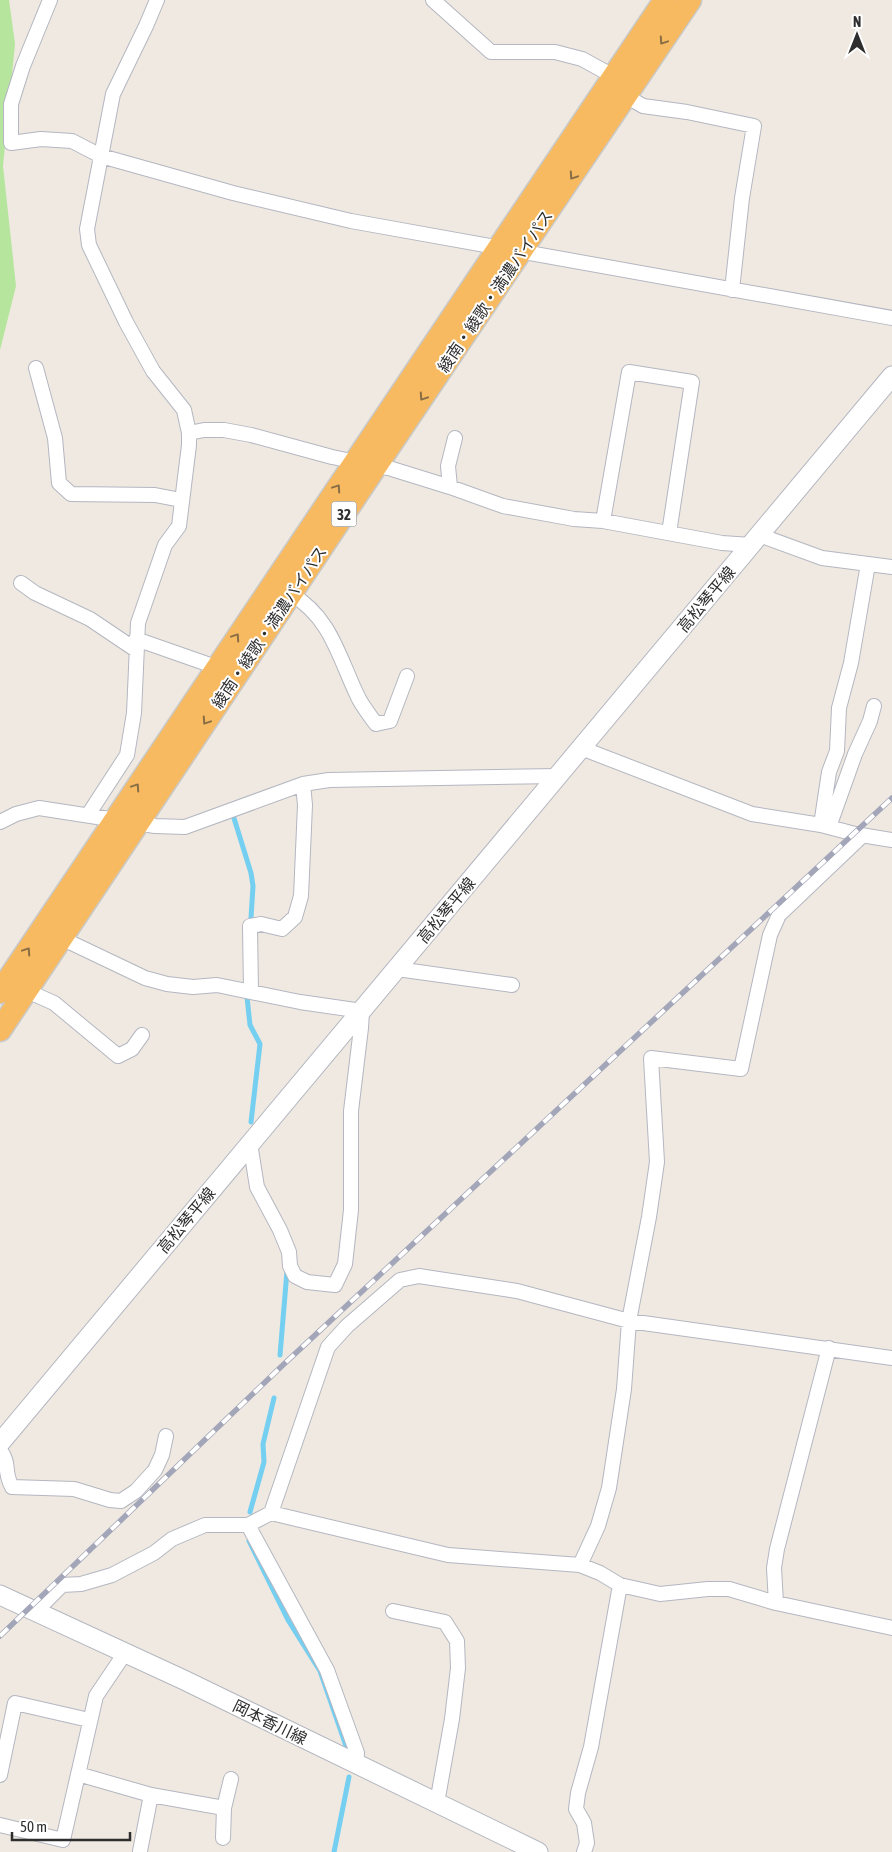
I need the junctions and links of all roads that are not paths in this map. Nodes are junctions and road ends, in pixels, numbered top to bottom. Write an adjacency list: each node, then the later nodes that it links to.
1 (50, 0): 8 (street)
2 (157, 0): 8 (street)
3 (433, 0): 6 (street)
4 (664, 0): 6 (highway, 綾南・綾歌・満濃バイパス / 32)
5 (690, 0): 7 (highway, 綾南・綾歌・満濃バイパス / 32, one-way to 7)
6 (613, 76): 7 (street); 9 (highway, 綾南・綾歌・満濃バイパス / 32)
7 (626, 96): 10 (highway, 綾南・綾歌・満濃バイパス / 32, one-way to 10); 11 (street)
8 (101, 156): 9 (street); 15 (street)
9 (498, 248): 10 (street); 17 (highway, 綾南・綾歌・満濃バイパス / 32)
10 (522, 252): 11 (street); 18 (highway, 綾南・綾歌・満濃バイパス / 32, one-way to 18)
11 (732, 290): 12 (street)
12 (892, 318)
13 (36, 368): 20 (street)
14 (892, 376): 23 (main road, 高松琴平線)
15 (190, 434): 17 (street); 20 (street)
16 (455, 438): 19 (street)
17 (354, 462): 18 (street); 29 (highway, 綾南・綾歌・満濃バイパス / 32, one-way to 17)
18 (376, 466): 19 (street); 27 (highway, 綾南・綾歌・満濃バイパス / 32)
19 (450, 486): 21 (street)
20 (182, 500): 28 (street)
21 (604, 521): 22 (street); 22 (street)
22 (669, 533): 23 (street)
23 (755, 540): 24 (street); 32 (main road, 高松琴平線)
24 (868, 564): 25 (street); 39 (street)
25 (892, 567)
26 (21, 582): 28 (street)
27 (291, 594): 30 (street); 38 (highway, 綾南・綾歌・満濃バイパス / 32, one-way to 38)
28 (136, 645): 29 (street); 35 (street)
29 (216, 667): 36 (highway, 綾南・綾歌・満濃バイパス / 32, one-way to 29)
30 (407, 676)
31 (874, 706): 39 (street)
32 (581, 748): 33 (main road, 高松琴平線); 39 (street)
33 (558, 776): 34 (street); 43 (main road, 高松琴平線)
34 (303, 784): 38 (street); 46 (street)
35 (88, 815): 36 (street); 37 (street)
36 (115, 820): 38 (street); 47 (highway, 綾南・綾歌・満濃バイパス / 32, one-way to 36)
37 (0, 822)
38 (137, 823): 42 (highway, 綾南・綾歌・満濃バイパス / 32)
39 (825, 826): 40 (street)
40 (862, 836): 41 (street); 53 (street)
41 (892, 840)
42 (61, 938): 45 (highway, 綾南・綾歌・満濃バイパス / 32); 46 (street)
43 (397, 969): 44 (street); 49 (main road, 高松琴平線)
44 (512, 985)
45 (27, 991): 48 (street); 50 (highway, 綾南・綾歌・満濃バイパス / 32); 51 (street)
46 (251, 991): 49 (street)
47 (0, 992)
48 (0, 1002)
49 (362, 1010): 52 (main road, 高松琴平線); 52 (street)
50 (0, 1030)
51 (142, 1035)
52 (250, 1144): 57 (main road, 高松琴平線)
53 (629, 1321): 54 (street); 58 (street); 60 (street)
54 (829, 1348): 55 (street); 63 (street)
55 (892, 1358)
56 (166, 1436): 57 (street)
57 (1, 1441)
58 (271, 1513): 59 (street); 60 (street)
59 (248, 1525): 64 (street); 69 (street)
60 (580, 1565): 61 (street)
61 (620, 1586): 63 (street); 80 (street)
62 (2, 1598): 64 (main road, 岡本香川線)
63 (776, 1603): 66 (street)
64 (36, 1612): 67 (main road, 岡本香川線)
65 (393, 1612): 74 (street)
66 (892, 1628)
67 (125, 1653): 68 (street); 69 (main road, 岡本香川線)
68 (89, 1720): 70 (street); 71 (street)
69 (356, 1764): 74 (main road, 岡本香川線)
70 (0, 1774)
71 (78, 1774): 73 (street); 76 (street)
72 (231, 1779): 75 (street)
73 (151, 1795): 75 (street); 78 (street)
74 (436, 1803): 79 (main road, 岡本香川線)
75 (224, 1808): 77 (street)
76 (0, 1825)
77 (223, 1838)
78 (140, 1850)
79 (538, 1852)
80 (584, 1852)

